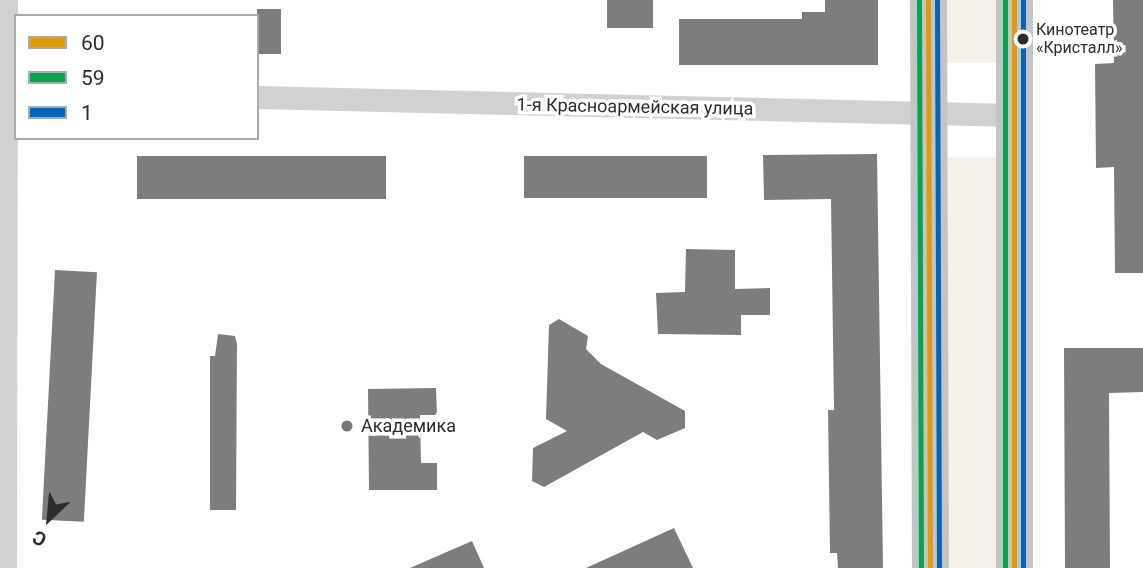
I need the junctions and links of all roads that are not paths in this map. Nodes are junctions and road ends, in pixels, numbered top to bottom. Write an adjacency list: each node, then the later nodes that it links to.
1 (6, 0): 4 (street)
2 (928, 0): 7 (main road)
3 (1014, 0): 6 (main road)
4 (7, 82): 8 (street)
5 (259, 97): 7 (street, 1-я Красноармейская улица)
6 (1013, 115): 7 (street, 1-я Красноармейская улица); 10 (main road)
7 (928, 116): 9 (main road)
8 (5, 568)
9 (930, 568)
10 (1014, 568)

